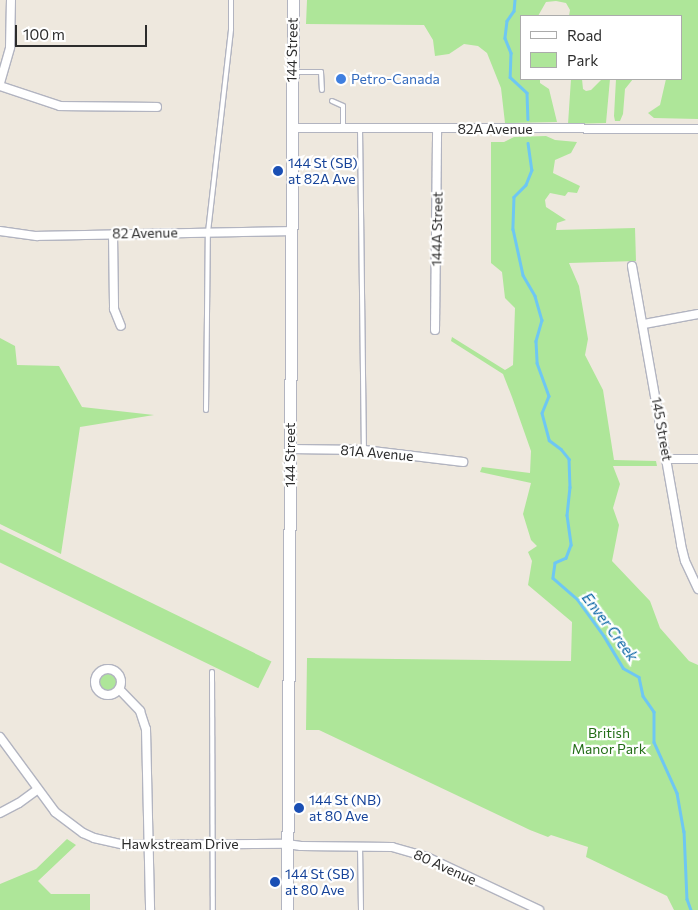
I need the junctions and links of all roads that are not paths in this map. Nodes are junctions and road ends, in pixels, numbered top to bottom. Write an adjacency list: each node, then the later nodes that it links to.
1 (11, 0): 5 (street)
2 (231, 0): 16 (lane)
3 (293, 0): 4 (main road, 144 Street)
4 (292, 72): 6 (lane); 9 (main road, 144 Street)
5 (0, 85): 8 (street)
6 (322, 90)
7 (332, 100): 10 (lane)
8 (157, 107)
9 (291, 128): 10 (street, 82A Avenue); 14 (main road, 144 Street)
10 (343, 128): 11 (street, 82A Avenue)
11 (360, 128): 12 (street, 82A Avenue); 25 (lane)
12 (437, 128): 13 (street, 82A Avenue); 22 (street, 144A Street)
13 (698, 129)
14 (291, 230): 16 (street, 82 Avenue); 24 (main road, 144 Street)
15 (0, 231): 17 (street, 82 Avenue)
16 (208, 232): 17 (street, 82 Avenue); 23 (lane)
17 (113, 234): 21 (street)
18 (632, 266): 20 (street, 145 Street)
19 (698, 314): 20 (street)
20 (644, 324): 26 (street, 145 Street)
21 (121, 326)
22 (435, 330)
23 (206, 410)
24 (290, 449): 25 (street, 81A Avenue); 36 (main road, 144 Street)
25 (364, 450): 28 (street, 81A Avenue)
26 (666, 459): 27 (street); 29 (street, 145 Street)
27 (698, 459)
28 (463, 462)
29 (698, 589)
30 (212, 672): 35 (lane)
31 (120, 690): 37 (street)
32 (0, 737): 33 (street, Hawkstream Drive)
33 (37, 790): 34 (street); 37 (street, Hawkstream Drive)
34 (0, 812)
35 (213, 844): 36 (street, Hawkstream Drive); 37 (street, Hawkstream Drive); 40 (lane)
36 (287, 844): 38 (street, 80 Avenue); 41 (main road, 144 Street)
37 (149, 845): 39 (street)
38 (360, 846): 42 (lane); 43 (street, 80 Avenue)
39 (150, 910)
40 (213, 910)
41 (287, 910)
42 (361, 910)
43 (538, 910)

